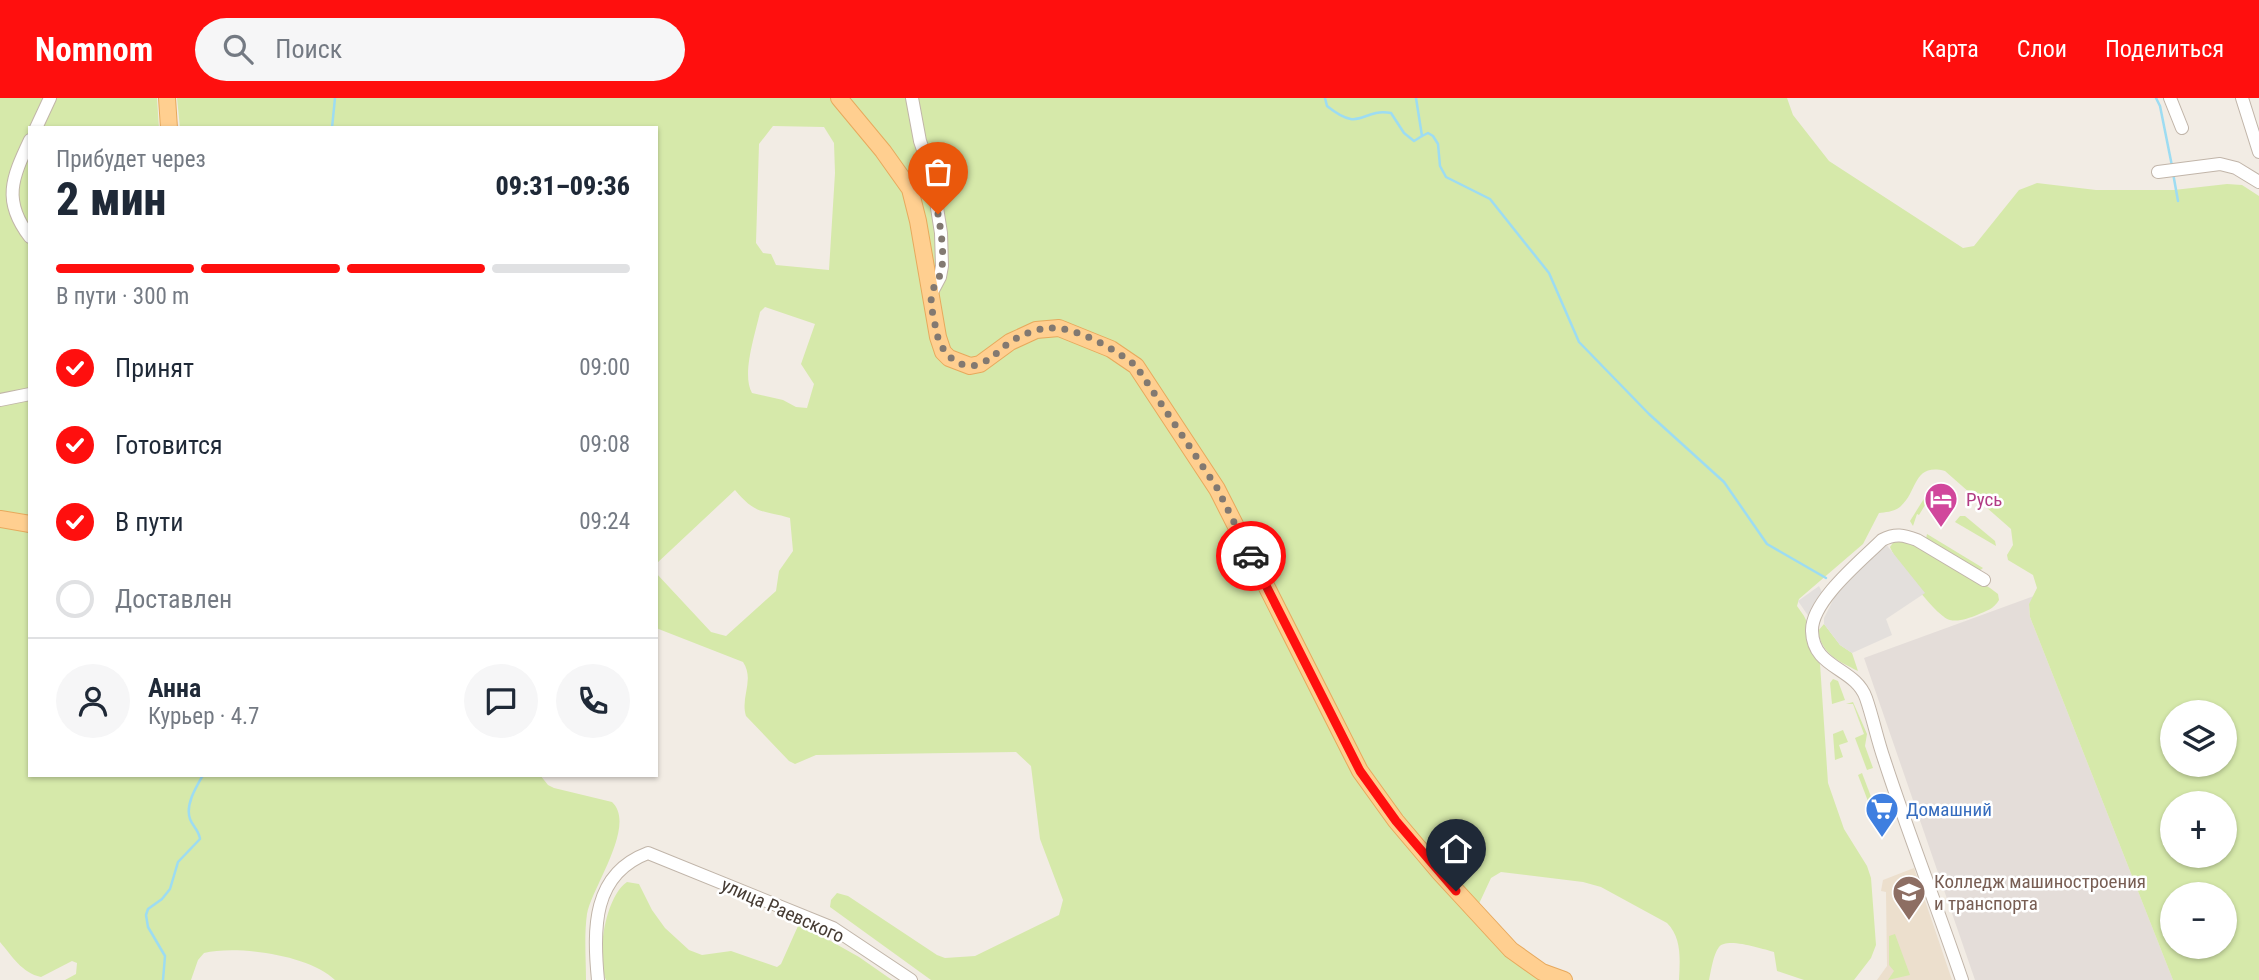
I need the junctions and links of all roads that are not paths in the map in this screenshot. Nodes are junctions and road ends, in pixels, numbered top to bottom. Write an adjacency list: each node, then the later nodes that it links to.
1 (50, 98): 7 (street)
2 (167, 98): 8 (main road)
3 (839, 98): 15 (main road)
4 (912, 98): 15 (street)
5 (2170, 98): 9 (street)
6 (2242, 98): 11 (street)
7 (37, 126)
8 (169, 126)
9 (2182, 128)
10 (28, 144): 14 (street)
11 (2259, 152)
12 (2158, 172): 13 (street)
13 (2259, 182)
14 (28, 234)
15 (931, 294): 23 (main road)
16 (28, 394): 17 (street)
17 (0, 400)
18 (0, 519): 19 (main road)
19 (28, 524)
20 (1984, 580): 24 (street)
21 (598, 980): 22 (street, улица Раевского)
22 (911, 980)
23 (1564, 980)
24 (1962, 980)

